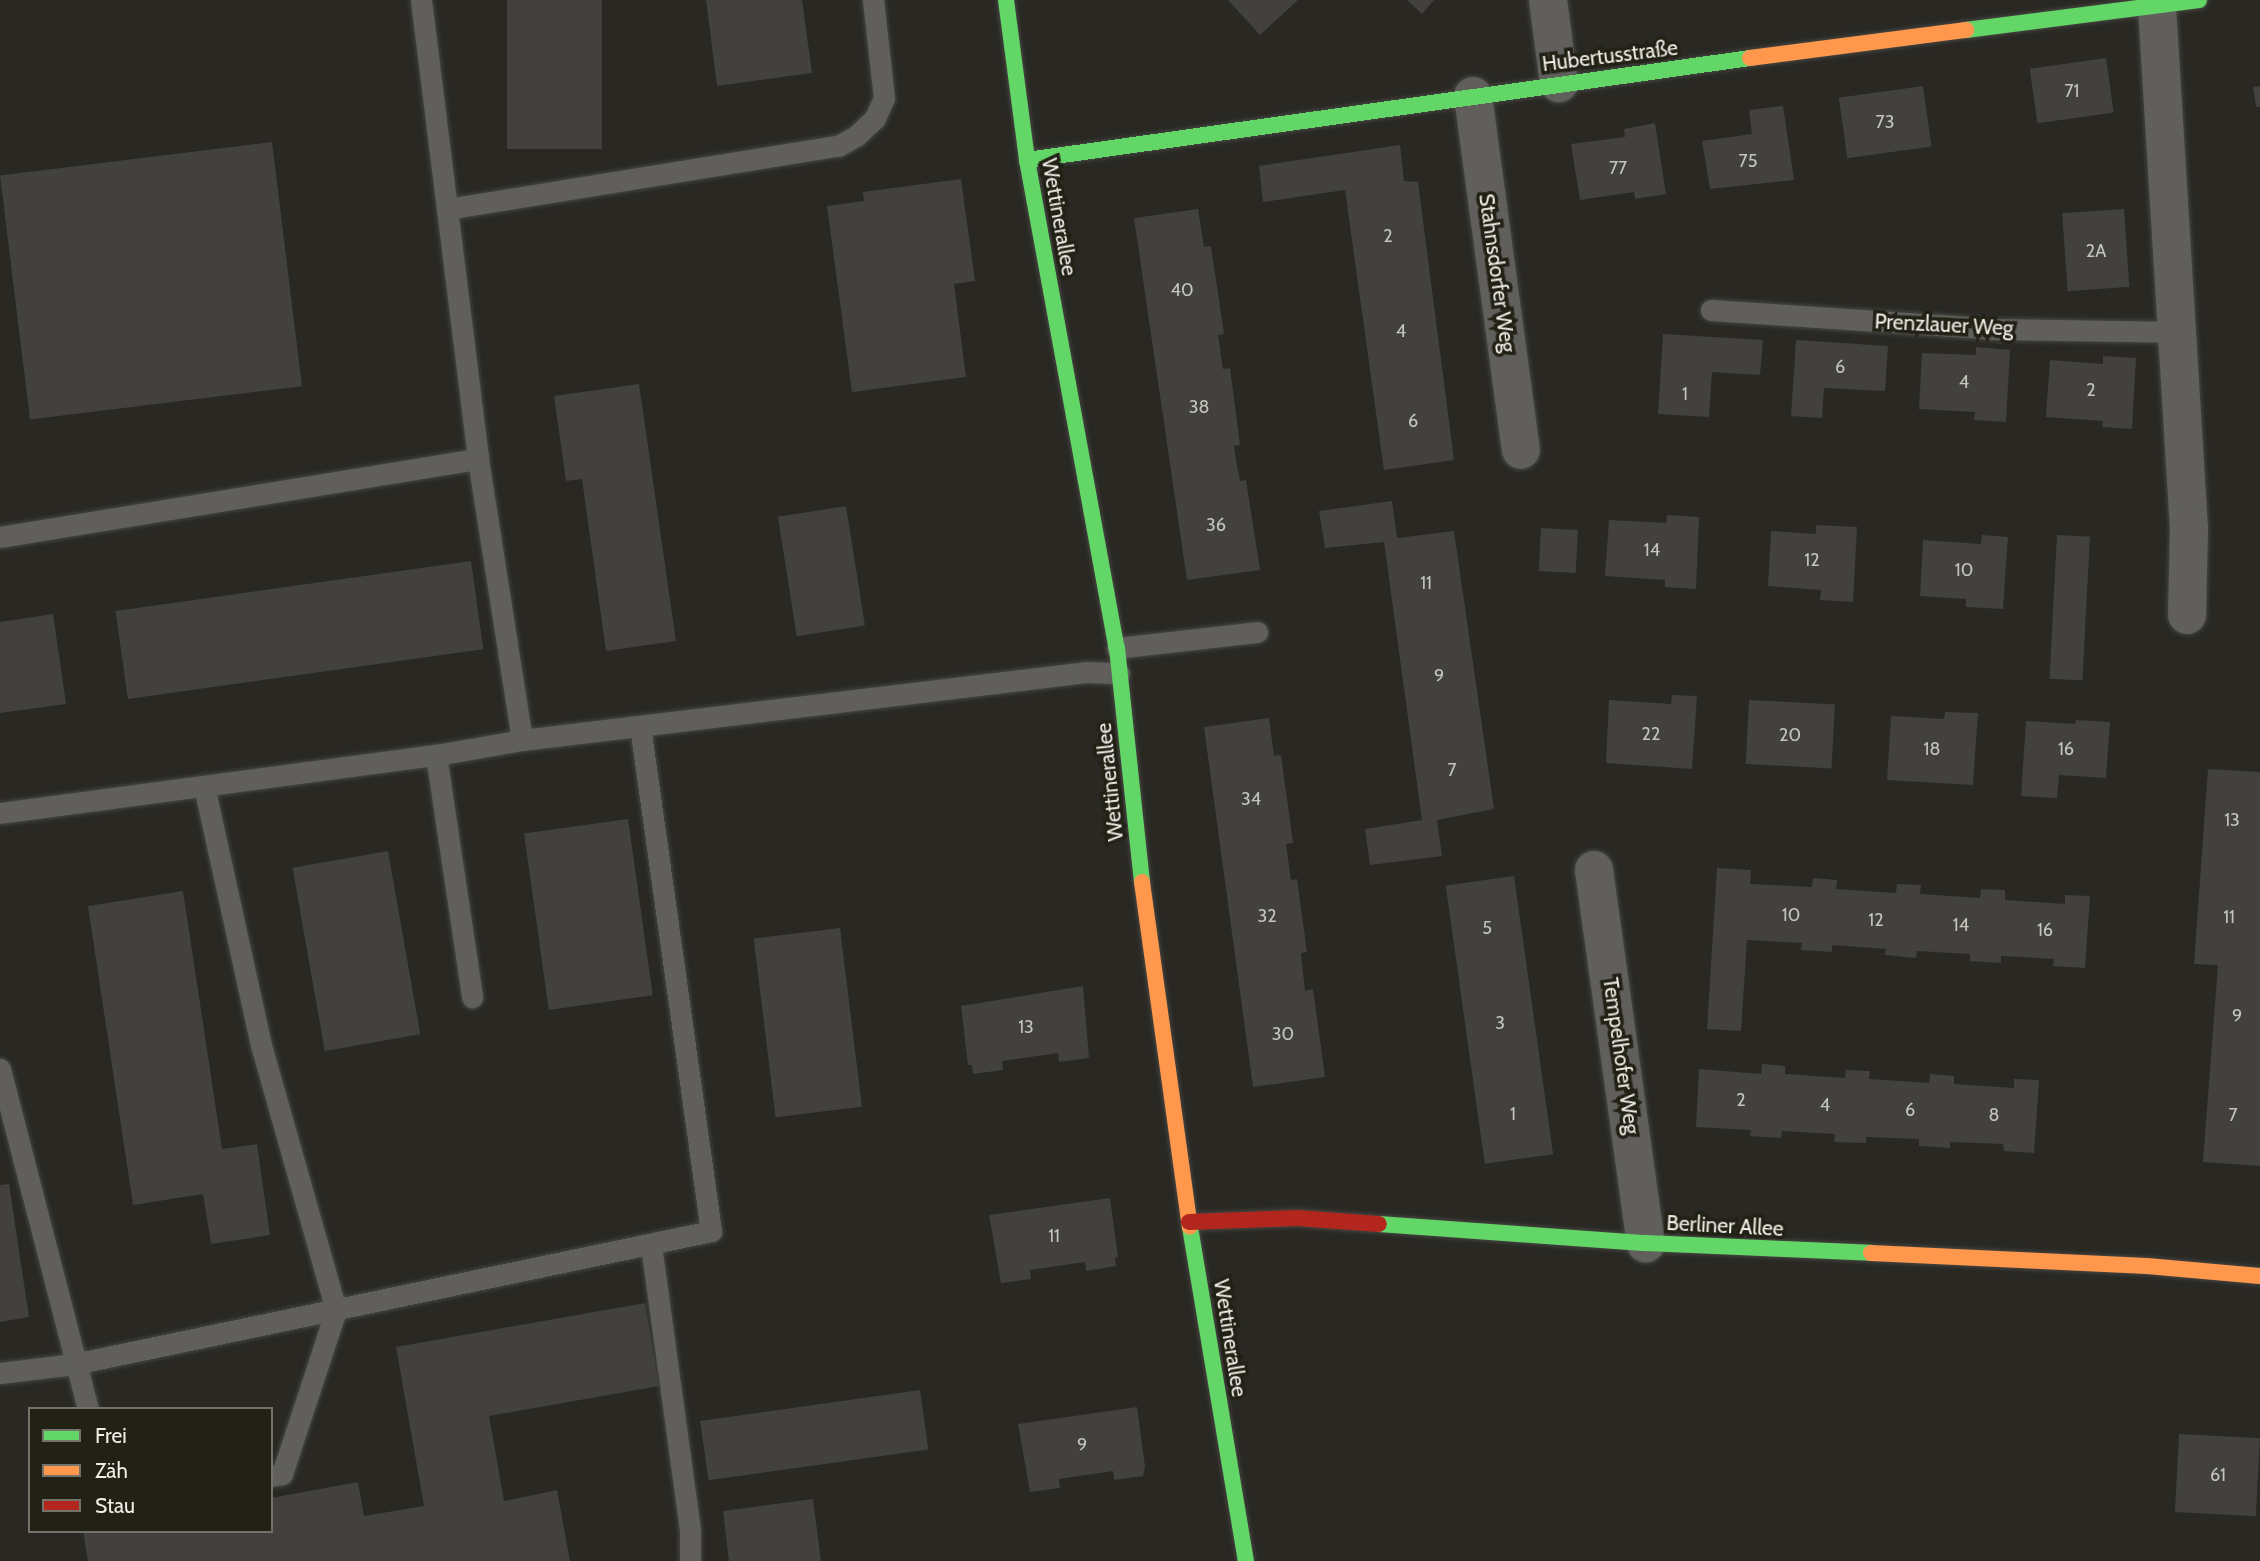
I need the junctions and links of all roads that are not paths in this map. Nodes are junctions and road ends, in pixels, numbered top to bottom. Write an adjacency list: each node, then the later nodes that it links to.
1 (421, 0): 10 (lane)
2 (873, 0): 10 (lane)
3 (1006, 0): 9 (street, Wettinerallee)
4 (1548, 0): 7 (street)
5 (2199, 0): 6 (street, Hubertusstraße)
6 (2157, 7): 7 (street, Hubertusstraße); 12 (street)
7 (1559, 83): 8 (street, Hubertusstraße)
8 (1473, 96): 9 (street, Hubertusstraße); 13 (street, Stahnsdorfer Weg)
9 (1027, 160): 18 (street, Wettinerallee)
10 (447, 209): 14 (lane)
11 (1711, 310): 12 (lane, Prenzlauer Weg)
12 (2177, 332): 16 (street)
13 (1521, 450)
14 (478, 459): 15 (lane); 21 (lane)
15 (0, 537)
16 (2187, 615)
17 (1257, 632): 18 (lane)
18 (1117, 648): 19 (street, Wettinerallee)
19 (1119, 673): 20 (lane); 28 (street, Wettinerallee)
20 (640, 726): 21 (lane); 30 (lane)
21 (522, 740): 22 (lane)
22 (436, 755): 23 (lane); 26 (lane)
23 (204, 786): 24 (lane); 32 (lane)
24 (0, 814)
25 (1594, 870): 29 (street, Tempelhofer Weg)
26 (472, 997)
27 (0, 1069): 33 (lane)
28 (1189, 1222): 29 (street, Berliner Allee); 38 (street, Wettinerallee)
29 (1646, 1244): 31 (street, Berliner Allee)
30 (651, 1245): 32 (lane); 37 (lane)
31 (2260, 1276)
32 (336, 1310): 33 (lane); 36 (lane)
33 (74, 1364): 34 (lane); 35 (lane)
34 (0, 1373)
35 (87, 1407)
36 (273, 1476)
37 (690, 1561)
38 (1246, 1561)

